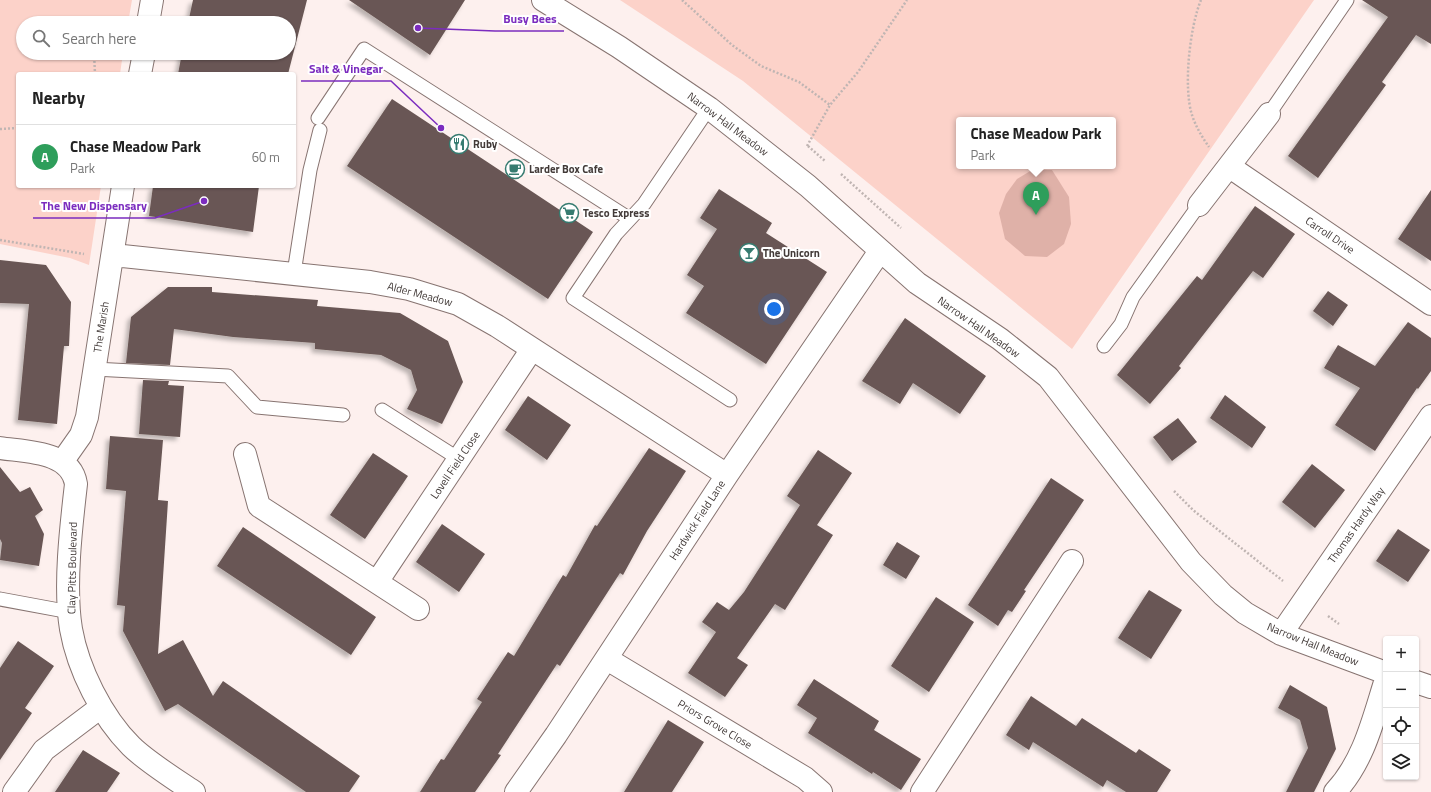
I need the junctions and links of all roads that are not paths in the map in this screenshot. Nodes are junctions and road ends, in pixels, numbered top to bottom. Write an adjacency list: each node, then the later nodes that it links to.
1 (152, 0): 4 (street)
2 (543, 0): 7 (street, Narrow Hall Meadow)
3 (1347, 0): 8 (lane)
4 (149, 16)
5 (143, 60): 6 (street)
6 (140, 72)
7 (709, 108): 12 (lane); 13 (street, Narrow Hall Meadow)
8 (1269, 114): 9 (street)
9 (1230, 167): 11 (street); 16 (street, Carroll Drive)
10 (123, 188): 14 (street, The Marish)
11 (1199, 205): 17 (lane)
12 (630, 219): 15 (lane); 20 (lane)
13 (880, 251): 28 (street, Hardwick Field Lane); 34 (street, Narrow Hall Meadow)
14 (112, 255): 15 (street, Alder Meadow); 19 (street, The Marish)
15 (294, 273): 18 (street, Alder Meadow)
16 (1431, 304)
17 (1104, 346)
18 (532, 349): 26 (street, Lovell Field Close); 28 (street, Alder Meadow)
19 (94, 369): 22 (lane); 27 (street, The Marish)
20 (730, 400)
21 (382, 410): 26 (lane)
22 (343, 415)
23 (1431, 416): 34 (street, Thomas Hardy Way)
24 (0, 448): 27 (street, Clay Pitts Boulevard)
25 (245, 454): 30 (street)
26 (459, 459): 30 (street, Lovell Field Close)
27 (62, 462): 33 (street, Clay Pitts Boulevard)
28 (727, 475): 35 (street, Hardwick Field Lane)
29 (1072, 561): 45 (street)
30 (377, 582): 32 (street)
31 (0, 599): 33 (lane)
32 (418, 609)
33 (70, 612): 40 (street, Clay Pitts Boulevard)
34 (1281, 634): 36 (street, Narrow Hall Meadow)
35 (607, 659): 43 (street, Hardwick Field Lane); 44 (street, Priors Grove Close)
36 (1383, 671)
37 (1419, 683): 38 (street)
38 (1431, 687)
39 (1383, 689): 46 (street)
40 (101, 707): 41 (street, Clay Pitts Boulevard); 42 (street)
41 (188, 790)
42 (14, 792)
43 (516, 792)
44 (821, 792)
45 (922, 792)
46 (1335, 792)

